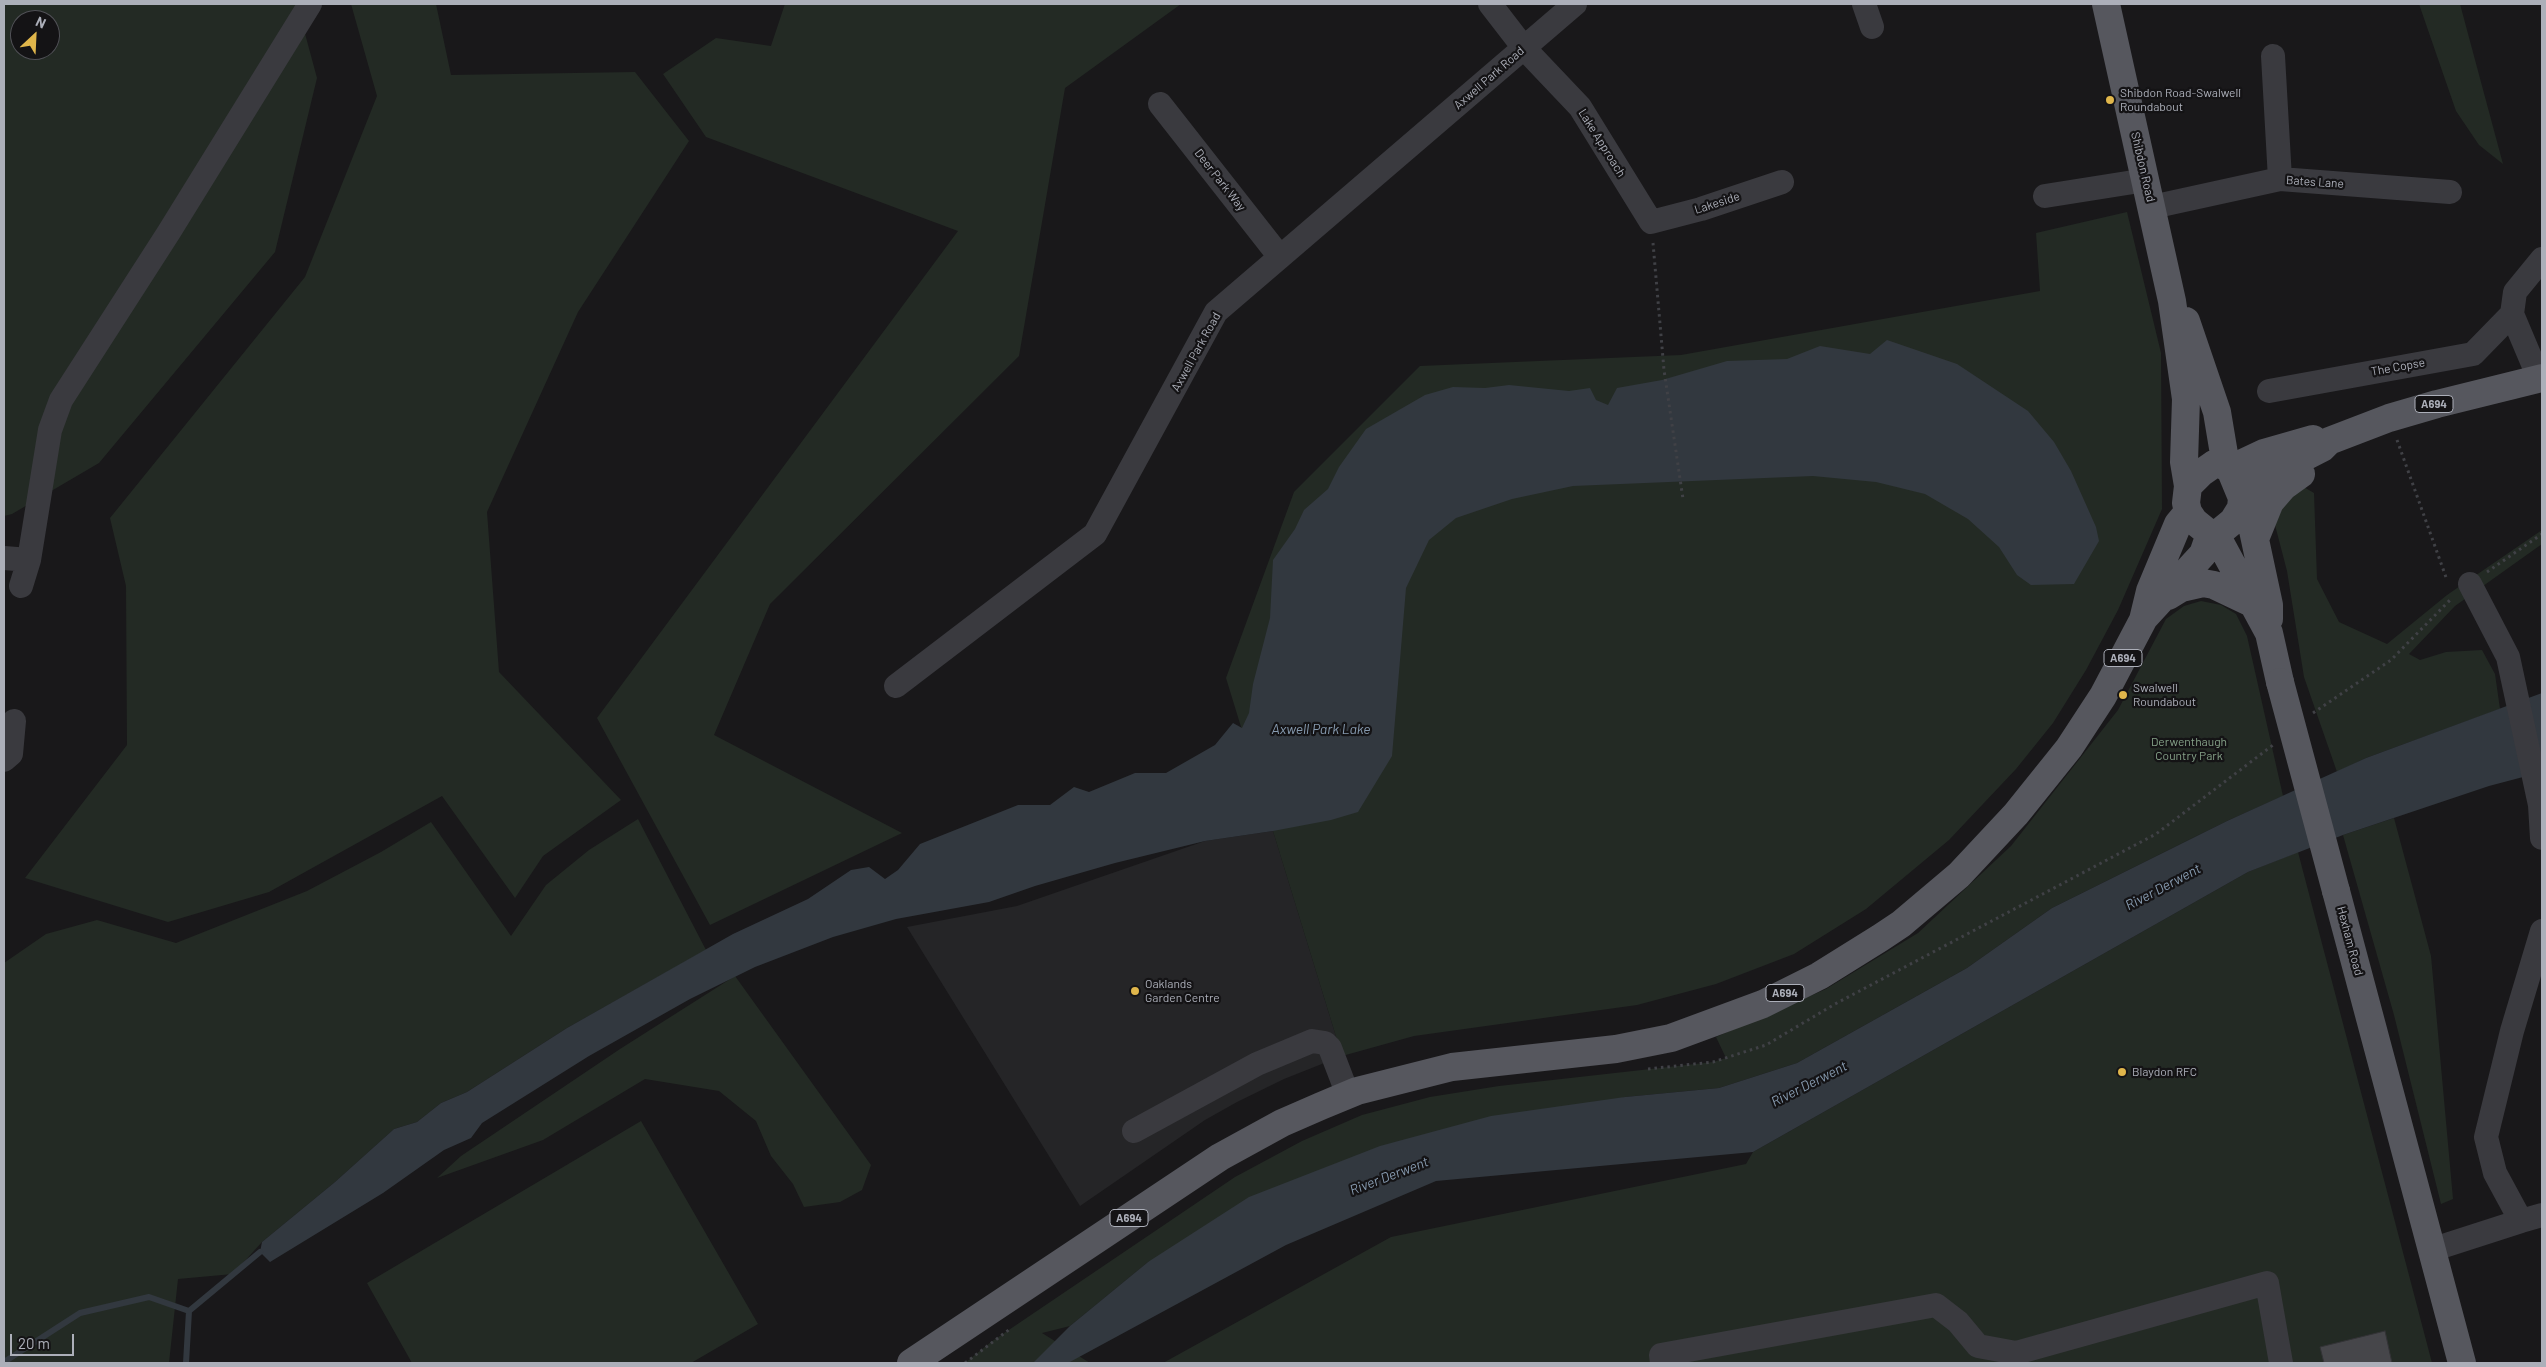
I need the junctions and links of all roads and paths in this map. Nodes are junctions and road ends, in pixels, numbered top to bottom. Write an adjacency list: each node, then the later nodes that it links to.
1 (310, 4): 35 (street)
2 (1490, 4): 7 (street, Lake Approach)
3 (1575, 4): 7 (street, Axwell Park Road)
4 (1864, 4): 6 (street)
5 (2106, 4): 11 (main road, Shibdon Road)
6 (1872, 27)
7 (1524, 48): 16 (street, Lake Approach); 17 (street, Axwell Park Road)
8 (2273, 56): 10 (street)
9 (1160, 104): 17 (street, Deer Park Way)
10 (2280, 179): 13 (street, Bates Lane); 15 (street, Bates Lane)
11 (2146, 180): 14 (street); 15 (main road, Shibdon Road)
12 (1782, 182): 16 (street, Lakeside)
13 (2450, 192)
14 (2045, 196)
15 (2152, 207): 19 (main road, Shibdon Road)
16 (1651, 222): 28 (path)
17 (1280, 257): 42 (street, Axwell Park Road)
18 (2542, 259): 20 (street)
19 (2172, 301): 23 (main road, Shibdon Road); 29 (main road, Shibdon Road)
20 (2512, 314): 21 (street); 22 (street, The Copse)
21 (2541, 378): 24 (main road, A694)
22 (2269, 391)
23 (2217, 412): 26 (main road); 27 (main road, Shibdon Road)
24 (2382, 421): 25 (main road, A694); 33 (main road); 37 (path)
25 (2329, 441): 26 (main road, A694); 30 (main road, A694)
26 (2260, 456): 27 (main road, A694)
27 (2228, 468): 29 (main road, A694); 30 (main road)
28 (1683, 499)
29 (2188, 499): 31 (main road); 40 (main road, A694)
30 (2242, 503): 31 (main road, A694); 33 (main road, Hexham Road)
31 (2213, 534): 38 (main road, A694); 39 (main road, Hexham Road)
32 (2542, 534): 37 (path)
33 (2255, 539): 41 (main road, Hexham Road)
34 (4, 558): 35 (street)
35 (28, 560): 36 (street)
36 (21, 586)
37 (2460, 586): 43 (path); 47 (street)
38 (2165, 597): 39 (main road); 40 (main road, A694)
39 (2254, 604): 41 (main road, Hexham Road)
40 (2143, 620): 50 (main road, A694)
41 (2269, 633): 53 (main road, Hexham Road, bridge)
42 (896, 686)
43 (2307, 718)
44 (14, 721): 46 (street)
45 (2277, 741): 49 (path)
46 (4, 760)
47 (2542, 838)
48 (2542, 931): 52 (street)
49 (1645, 1070)
50 (1348, 1095): 51 (street); 55 (main road, A694)
51 (1134, 1131)
52 (2532, 1218): 53 (street)
53 (2431, 1250): 59 (main road, Hexham Road)
54 (1015, 1325): 56 (path)
55 (911, 1363)
56 (965, 1363)
57 (1662, 1363): 58 (street)
58 (2281, 1363)
59 (2462, 1363)

